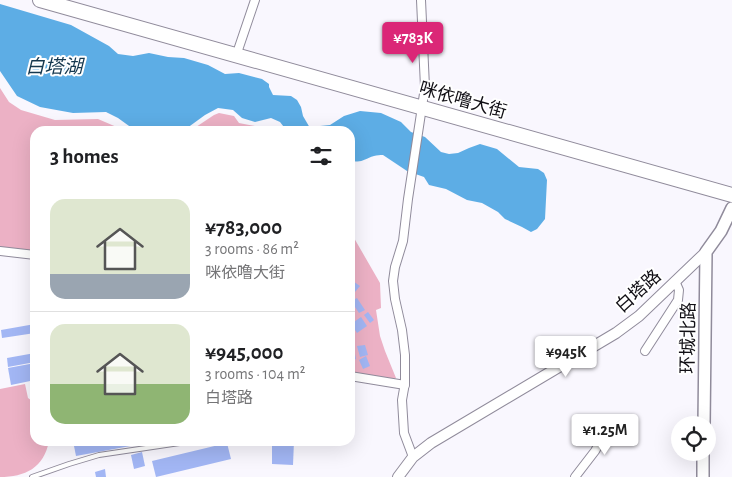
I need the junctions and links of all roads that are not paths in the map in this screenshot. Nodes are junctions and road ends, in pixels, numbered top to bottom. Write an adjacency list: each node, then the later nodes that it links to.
1 (40, 0): 4 (highway, 咪依噜大街)
2 (255, 0): 4 (street)
3 (421, 0): 5 (street)
4 (236, 56): 5 (highway, 咪依噜大街)
5 (422, 108): 6 (highway, 咪依噜大街); 14 (street)
6 (732, 195)
7 (732, 208): 9 (main road, 白塔路)
8 (0, 251): 10 (street)
9 (706, 252): 11 (street, 白塔路); 15 (main road, 环城北路)
10 (30, 254)
11 (675, 281): 12 (street); 18 (street, 白塔路)
12 (645, 351)
13 (355, 377): 14 (street)
14 (405, 385): 18 (street)
15 (704, 416)
16 (612, 421): 22 (street)
17 (159, 446): 20 (lane)
18 (413, 458): 21 (street, 白塔路)
19 (703, 461): 23 (main road)
20 (32, 477)
21 (398, 477)
22 (575, 477)
23 (703, 477)

